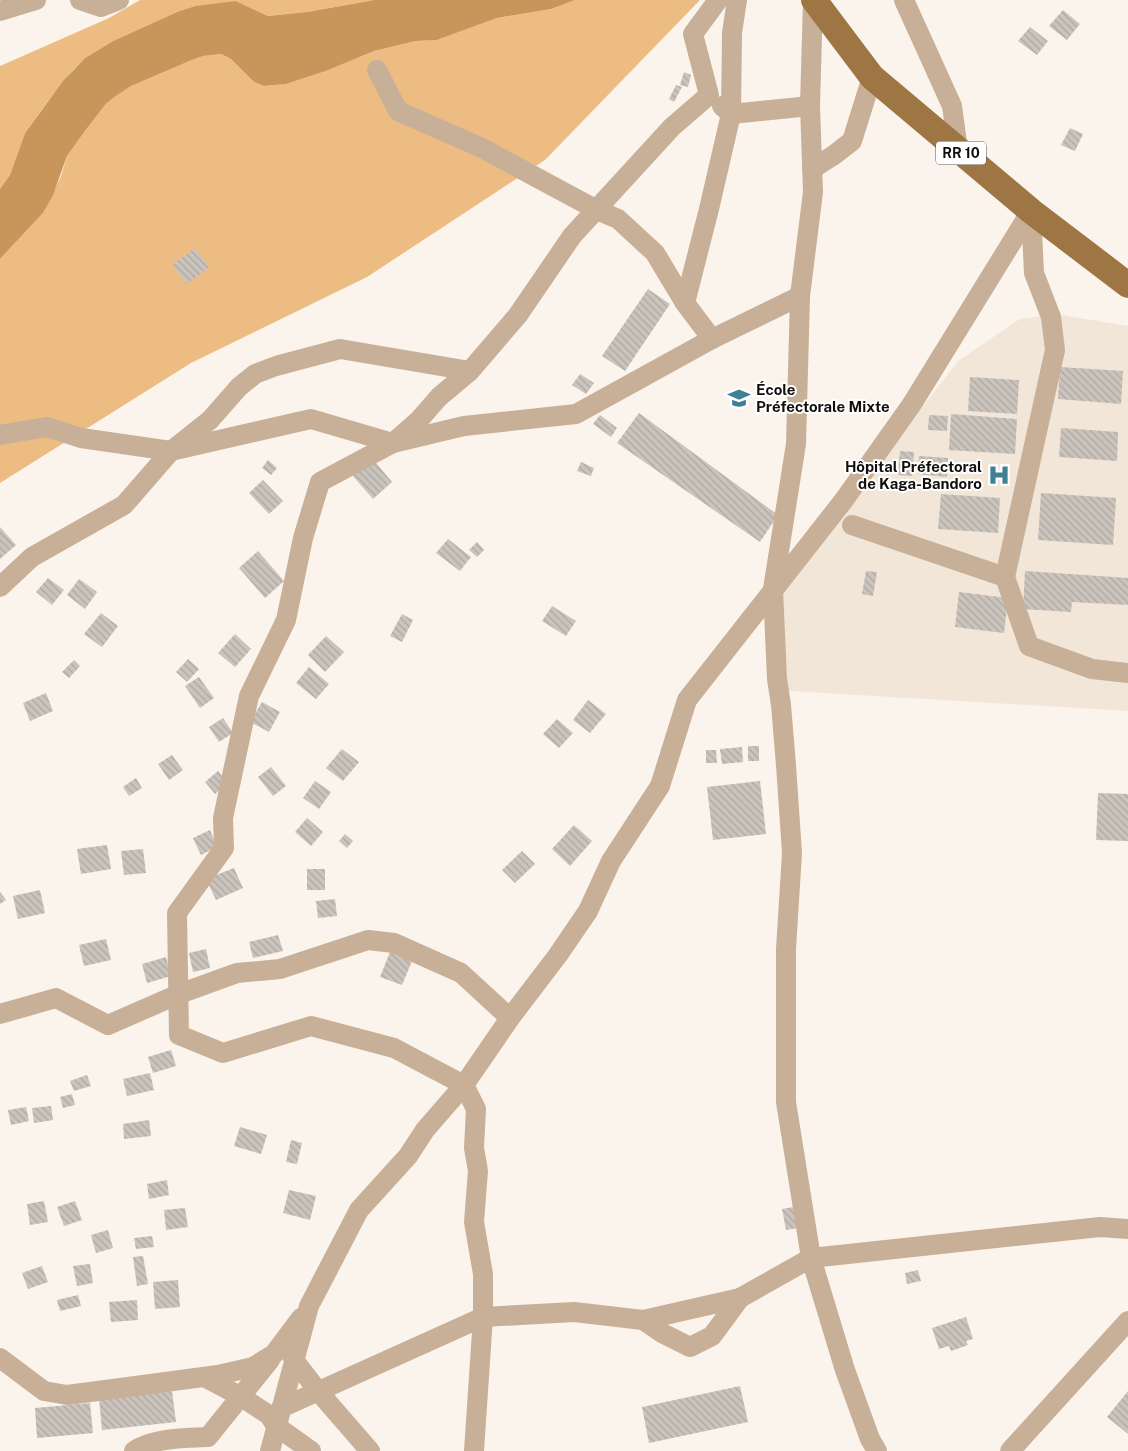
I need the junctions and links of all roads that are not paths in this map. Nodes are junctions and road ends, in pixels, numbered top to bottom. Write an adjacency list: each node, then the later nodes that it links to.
1 (36, 0): 8 (street)
2 (80, 0): 3 (street)
3 (118, 0)
4 (718, 0): 11 (street)
5 (737, 0): 13 (street)
6 (814, 0): 10 (main road, RR 10); 12 (street)
7 (904, 0): 14 (street)
8 (0, 11)
9 (377, 70): 16 (street)
10 (872, 77): 14 (main road, RR 10); 15 (street)
11 (709, 95): 13 (street); 16 (street)
12 (810, 106): 13 (street); 15 (street)
13 (731, 114): 20 (street)
14 (958, 150): 17 (main road, RR 10)
15 (812, 168): 19 (street)
16 (597, 210): 20 (street); 22 (street)
17 (1031, 211): 18 (main road, RR 10); 27 (street); 29 (street)
18 (1128, 285)
19 (800, 296): 21 (street); 29 (street)
20 (686, 302): 21 (street)
21 (712, 339): 24 (street)
22 (470, 371): 24 (street); 25 (street)
23 (0, 435): 25 (street)
24 (393, 443): 25 (street); 31 (street)
25 (171, 451): 28 (street)
26 (852, 525): 27 (street)
27 (1005, 577): 30 (street)
28 (0, 587)
29 (773, 589): 33 (street); 36 (street)
30 (1128, 673)
31 (179, 994): 32 (street); 33 (street); 34 (street)
32 (0, 1014)
33 (510, 1018): 34 (street)
34 (464, 1085): 38 (street); 39 (street)
35 (1128, 1228): 36 (street)
36 (811, 1258): 37 (street); 54 (street)
37 (740, 1298): 40 (street); 40 (street)
38 (309, 1306): 42 (street); 44 (street)
39 (483, 1317): 40 (street); 46 (street); 53 (street)
40 (643, 1320)
41 (1128, 1321): 55 (street)
42 (280, 1347): 44 (street); 45 (street); 47 (street)
43 (0, 1358): 45 (street)
44 (294, 1360): 46 (street); 48 (street)
45 (204, 1377): 47 (street)
46 (318, 1391): 48 (street); 52 (street)
47 (240, 1396): 48 (street); 49 (street)
48 (278, 1417): 50 (street); 51 (street)
49 (134, 1451)
50 (270, 1451)
51 (311, 1451)
52 (370, 1451)
53 (474, 1451)
54 (877, 1451)
55 (1010, 1451)

